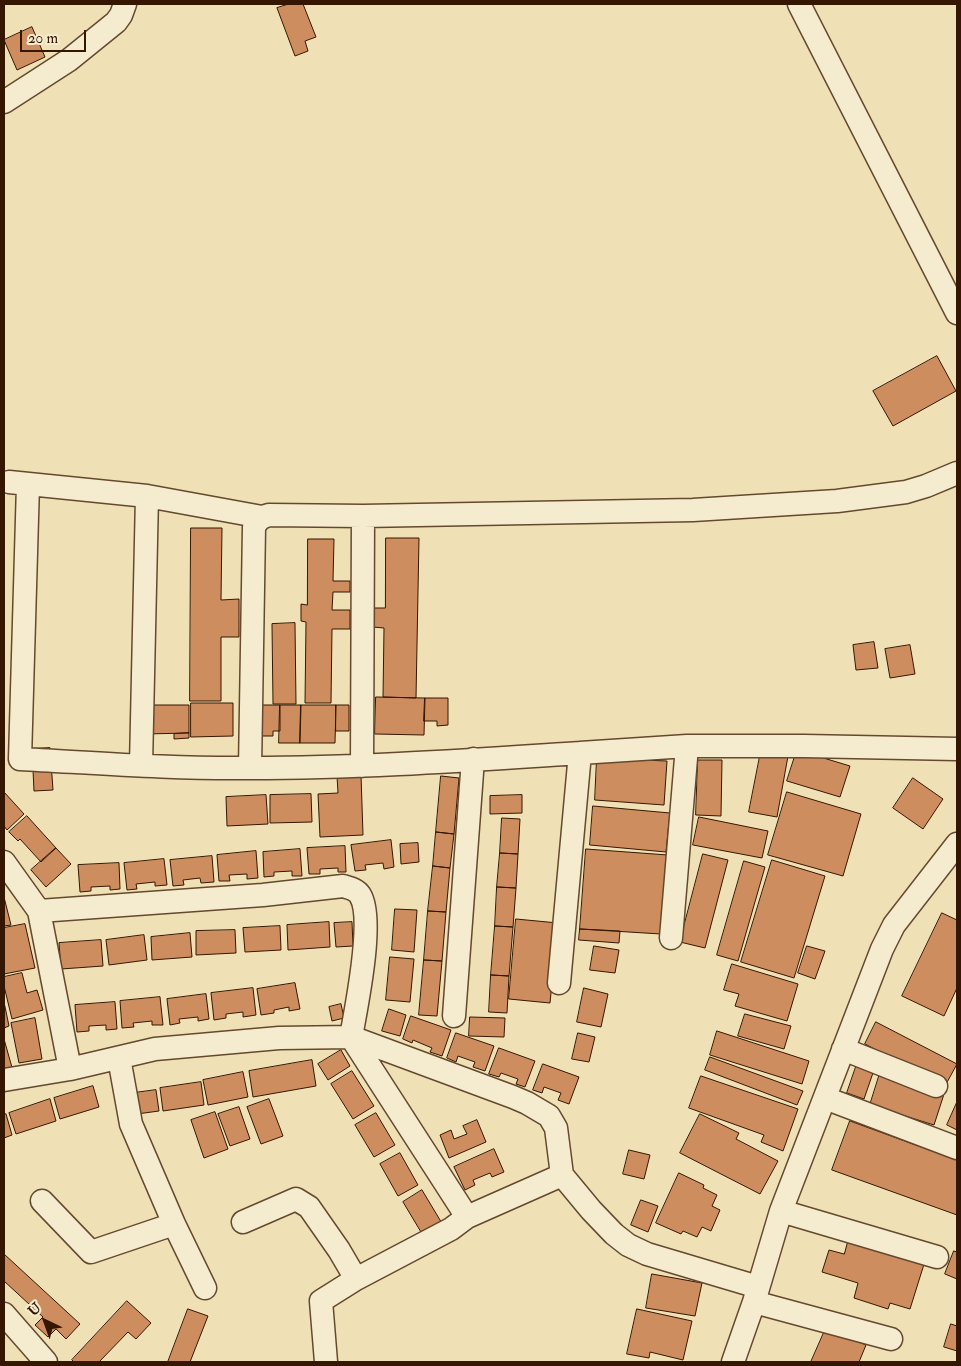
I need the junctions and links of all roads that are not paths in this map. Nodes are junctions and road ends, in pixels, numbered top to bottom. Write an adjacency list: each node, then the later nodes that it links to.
1 (125, 4): 3 (street)
2 (799, 4): 4 (street)
3 (4, 102)
4 (957, 313)
5 (957, 473): 7 (street)
6 (147, 496): 8 (street); 13 (street); 13 (street)
7 (363, 516): 8 (street); 14 (street)
8 (262, 517): 15 (street)
9 (687, 746): 10 (street); 11 (street); 19 (street)
10 (957, 749)
11 (580, 753): 12 (street); 20 (street)
12 (473, 759): 14 (street); 21 (street)
13 (141, 765): 15 (street)
14 (362, 766): 15 (street)
15 (250, 768)
16 (957, 844): 23 (street)
17 (4, 862): 18 (street)
18 (40, 911): 22 (street); 25 (street)
19 (671, 938)
20 (559, 984)
21 (454, 1016)
22 (351, 1037): 24 (street); 30 (street); 33 (street)
23 (843, 1049): 27 (street); 28 (street)
24 (119, 1058): 25 (street); 35 (street)
25 (70, 1069): 26 (street)
26 (4, 1080)
27 (936, 1086)
28 (825, 1098): 29 (street); 32 (street)
29 (957, 1148)
30 (562, 1175): 33 (street); 39 (street)
31 (42, 1201): 35 (street)
32 (782, 1211): 36 (street); 39 (street)
33 (467, 1217): 37 (street)
34 (243, 1222): 37 (street)
35 (174, 1224): 38 (street)
36 (937, 1257)
37 (356, 1278): 43 (street)
38 (206, 1288)
39 (756, 1295): 41 (street); 44 (street)
40 (4, 1314): 42 (street)
41 (891, 1339)
42 (46, 1362)
43 (326, 1362)
44 (733, 1362)

